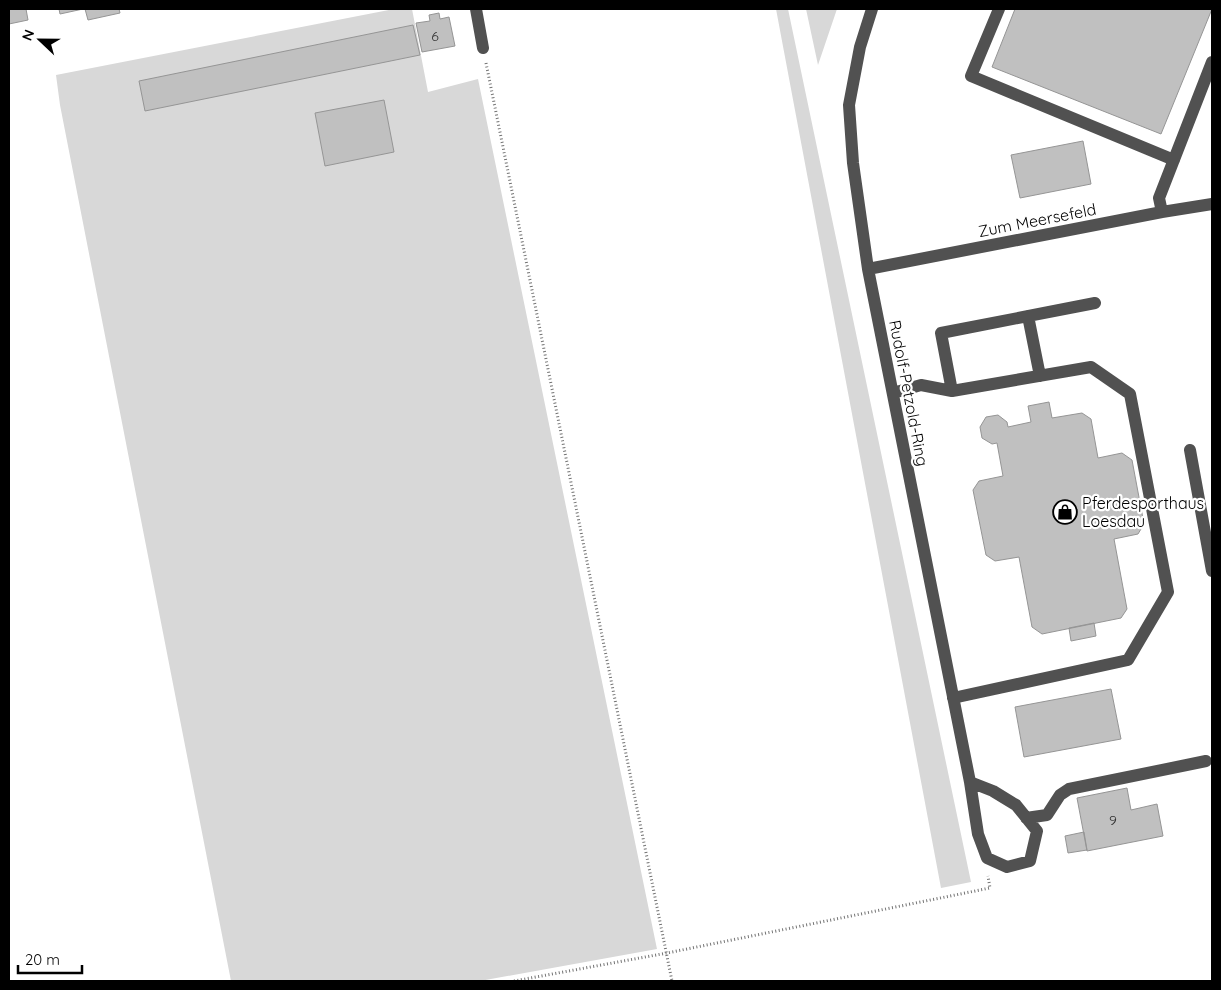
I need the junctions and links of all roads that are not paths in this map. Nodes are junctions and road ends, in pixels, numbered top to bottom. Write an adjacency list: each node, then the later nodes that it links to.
1 (476, 9): 4 (street)
2 (872, 9): 9 (street, Rudolf-Petzold-Ring)
3 (998, 9): 6 (street)
4 (483, 48)
5 (1212, 62): 6 (street)
6 (1174, 160): 8 (street)
7 (1212, 204): 8 (street, Zum Meersefeld)
8 (1162, 212): 9 (street, Zum Meersefeld)
9 (868, 269): 14 (street, Rudolf-Petzold-Ring)
10 (1095, 303): 11 (street)
11 (1028, 316): 12 (street); 13 (street)
12 (1040, 376): 13 (street); 17 (street)
13 (952, 391): 14 (street)
14 (893, 393): 17 (street, Rudolf-Petzold-Ring)
15 (1190, 450): 16 (street)
16 (1212, 571)
17 (953, 698): 19 (street, Rudolf-Petzold-Ring)
18 (1206, 761): 20 (street)
19 (970, 782): 20 (street, Rudolf-Petzold-Ring); 20 (street, Rudolf-Petzold-Ring)
20 (1026, 818)

